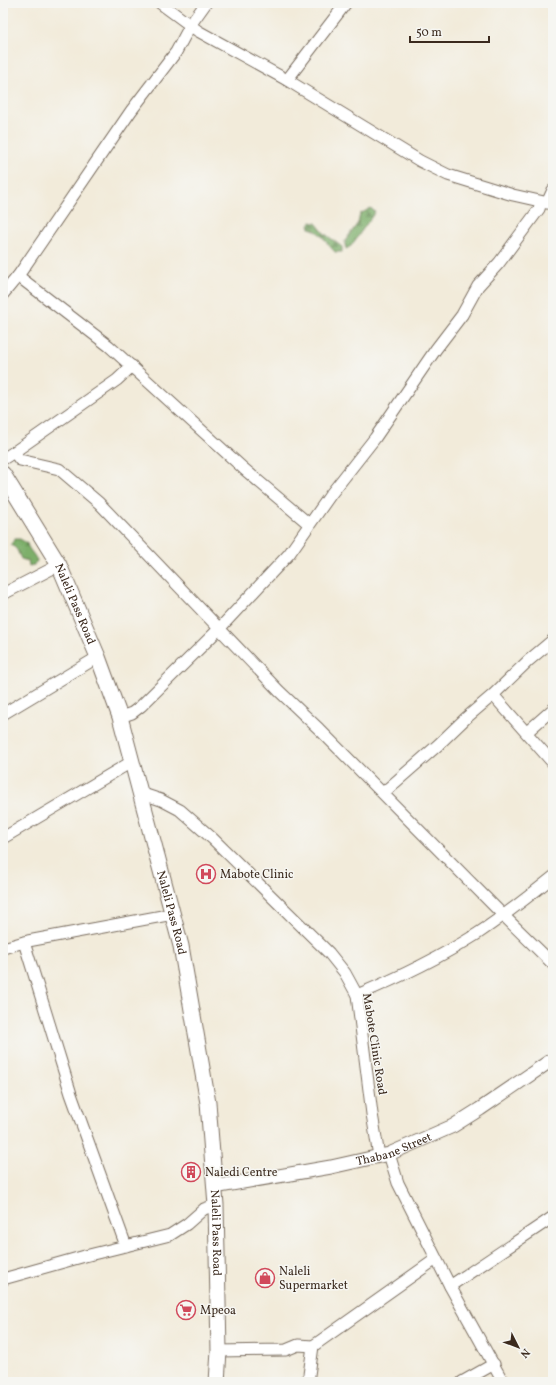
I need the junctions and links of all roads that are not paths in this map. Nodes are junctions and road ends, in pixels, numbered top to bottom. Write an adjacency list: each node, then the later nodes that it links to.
1 (160, 3): 4 (street)
2 (206, 3): 4 (street)
3 (346, 3): 5 (street)
4 (190, 24): 5 (street); 8 (street)
5 (287, 80): 7 (street)
6 (553, 190): 7 (street)
7 (547, 203): 14 (street)
8 (18, 276): 9 (street); 10 (street)
9 (3, 294)
10 (132, 366): 11 (street); 14 (street)
11 (14, 452): 12 (street); 17 (street)
12 (3, 459)
13 (3, 474): 15 (main road, Naleli Pass Road)
14 (310, 524): 17 (street)
15 (60, 564): 16 (street); 19 (main road, Naleli Pass Road)
16 (3, 594)
17 (219, 629): 23 (street); 28 (street)
18 (553, 640): 20 (street)
19 (98, 657): 22 (street); 23 (main road, Naleli Pass Road)
20 (493, 695): 24 (street); 28 (street)
21 (553, 709): 24 (street)
22 (3, 714)
23 (120, 717): 25 (main road, Naleli Pass Road)
24 (527, 732): 26 (street)
25 (133, 762): 27 (main road, Naleli Pass Road); 29 (street)
26 (553, 763)
27 (140, 793): 31 (main road, Naleli Pass Road); 36 (street, Mabote Clinic Road)
28 (383, 793): 32 (street)
29 (3, 838)
30 (553, 877): 32 (street)
31 (173, 914): 33 (street); 39 (main road, Naleli Pass Road)
32 (503, 915): 35 (street); 36 (street)
33 (24, 942): 34 (street); 42 (street)
34 (3, 948)
35 (553, 964)
36 (357, 996): 38 (street, Mabote Clinic Road)
37 (553, 1059): 38 (street, Thabane Street)
38 (384, 1155): 39 (street, Thabane Street); 43 (street, Mabote Clinic Road)
39 (214, 1187): 40 (main road, Naleli Pass Road)
40 (216, 1205): 42 (street); 47 (main road, Naleli Pass Road)
41 (553, 1217): 45 (street)
42 (126, 1246): 44 (street)
43 (436, 1258): 45 (street, Mabote Clinic Road); 46 (street)
44 (3, 1279)
45 (450, 1286): 48 (street, Mabote Clinic Road)
46 (313, 1346): 47 (street); 50 (street)
47 (219, 1351): 49 (main road, Naleli Pass Road)
48 (494, 1364): 51 (street); 52 (street, Mabote Clinic Road)
49 (217, 1382)
50 (308, 1382)
51 (462, 1382)
52 (503, 1382)

